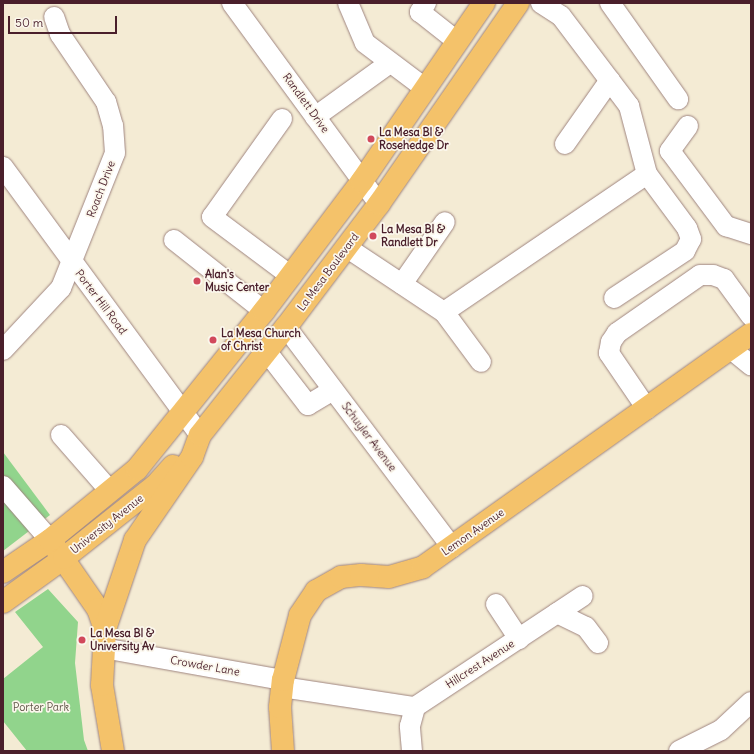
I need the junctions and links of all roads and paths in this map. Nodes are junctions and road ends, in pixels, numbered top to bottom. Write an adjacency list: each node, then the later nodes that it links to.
1 (232, 3): 14 (street, Randlett Drive)
2 (348, 3): 10 (street)
3 (426, 3): 9 (street)
4 (484, 3): 9 (main road)
5 (518, 3): 21 (main road, La Mesa Boulevard)
6 (541, 3): 11 (street)
7 (610, 3): 13 (street)
8 (54, 17): 26 (street, Roach Drive)
9 (458, 42): 12 (main road)
10 (390, 63): 12 (street); 14 (street)
11 (610, 80): 17 (street); 19 (street)
12 (426, 88): 20 (main road)
13 (678, 99)
14 (316, 117): 20 (street, Randlett Drive)
15 (282, 119): 27 (street)
16 (688, 126): 23 (street)
17 (565, 144)
18 (3, 167): 26 (street, Porter Hill Road)
19 (647, 174): 29 (street); 31 (street)
20 (362, 181): 21 (street, Randlett Drive); 27 (main road)
21 (379, 204): 25 (main road, La Mesa Boulevard)
22 (445, 222): 28 (street)
23 (751, 234)
24 (174, 240): 30 (street)
25 (346, 247): 28 (street); 33 (main road, La Mesa Boulevard)
26 (72, 263): 36 (street, Roach Drive); 42 (street, Porter Hill Road)
27 (290, 276): 30 (main road)
28 (402, 284): 31 (street)
29 (614, 298)
30 (264, 311): 42 (main road)
31 (444, 312): 38 (street)
32 (751, 316): 41 (street)
33 (286, 327): 37 (main road, La Mesa Boulevard); 40 (street, Schuyler Avenue)
34 (751, 334): 35 (main road, Lemon Avenue)
35 (731, 349): 39 (street); 41 (main road, Lemon Avenue)
36 (3, 350)
37 (267, 352): 40 (street); 44 (main road, La Mesa Boulevard)
38 (481, 362)
39 (751, 364)
40 (333, 390): 48 (street, Schuyler Avenue)
41 (647, 408): 48 (main road, Lemon Avenue)
42 (183, 412): 44 (street, Porter Hill Road); 46 (main road, University Avenue)
43 (61, 435): 46 (street)
44 (200, 435): 49 (main road, University Avenue); 55 (main road, La Mesa Boulevard)
45 (3, 486): 47 (street)
46 (110, 491): 47 (main road, University Avenue)
47 (50, 540): 49 (main road, La Mesa Boulevard); 50 (main road, University Avenue)
48 (452, 547): 58 (main road, Lemon Avenue)
49 (64, 558): 52 (main road, University Avenue); 55 (main road, La Mesa Boulevard)
50 (3, 572)
51 (583, 596): 54 (street, Hillcrest Avenue)
52 (3, 602)
53 (496, 604): 56 (street)
54 (557, 614): 56 (street, Hillcrest Avenue); 57 (street)
55 (104, 639): 58 (street, Crowder Lane); 61 (main road, La Mesa Boulevard)
56 (519, 639): 60 (street, Hillcrest Avenue)
57 (598, 643)
58 (282, 684): 60 (street, Crowder Lane); 62 (main road, Lemon Avenue)
59 (751, 702): 64 (street)
60 (415, 707): 63 (street)
61 (113, 751)
62 (283, 751)
63 (412, 751)
64 (679, 751)

